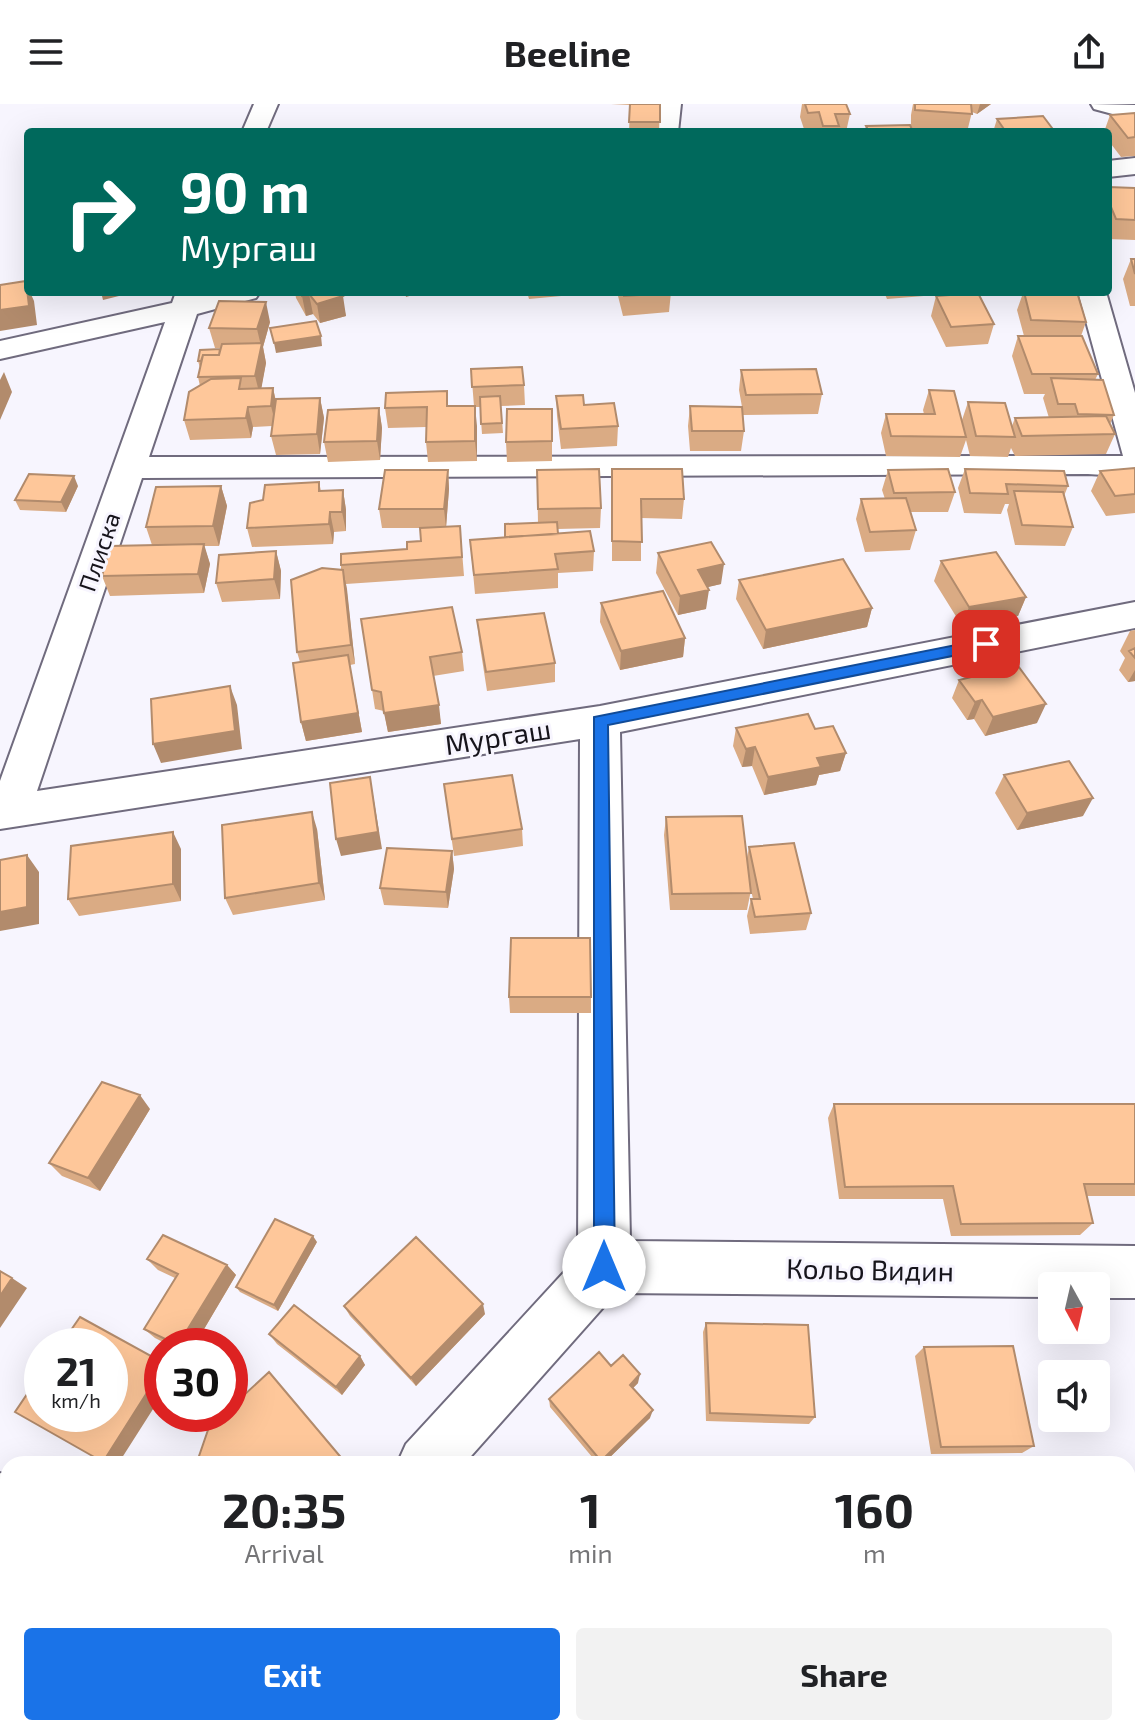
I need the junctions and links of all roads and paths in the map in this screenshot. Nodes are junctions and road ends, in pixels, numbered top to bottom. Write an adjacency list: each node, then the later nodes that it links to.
1 (266, 104): 5 (street)
2 (669, 104): 6 (street)
3 (1103, 104): 4 (street)
4 (1135, 113)
5 (256, 128)
6 (666, 128)
7 (1135, 166): 8 (street)
8 (1112, 169)
9 (220, 296): 11 (street)
10 (1093, 296): 13 (street)
11 (187, 301): 12 (street); 15 (street, Плиска)
12 (0, 350)
13 (1135, 450)
14 (1135, 467): 15 (street)
15 (129, 468): 18 (street, Плиска)
16 (1135, 615): 17 (street, Мургаш)
17 (600, 721): 18 (street, Мургаш); 19 (street)
18 (5, 812)
19 (604, 1267): 20 (street, Кольо Видин); 21 (street)
20 (1135, 1272)
21 (433, 1456)

